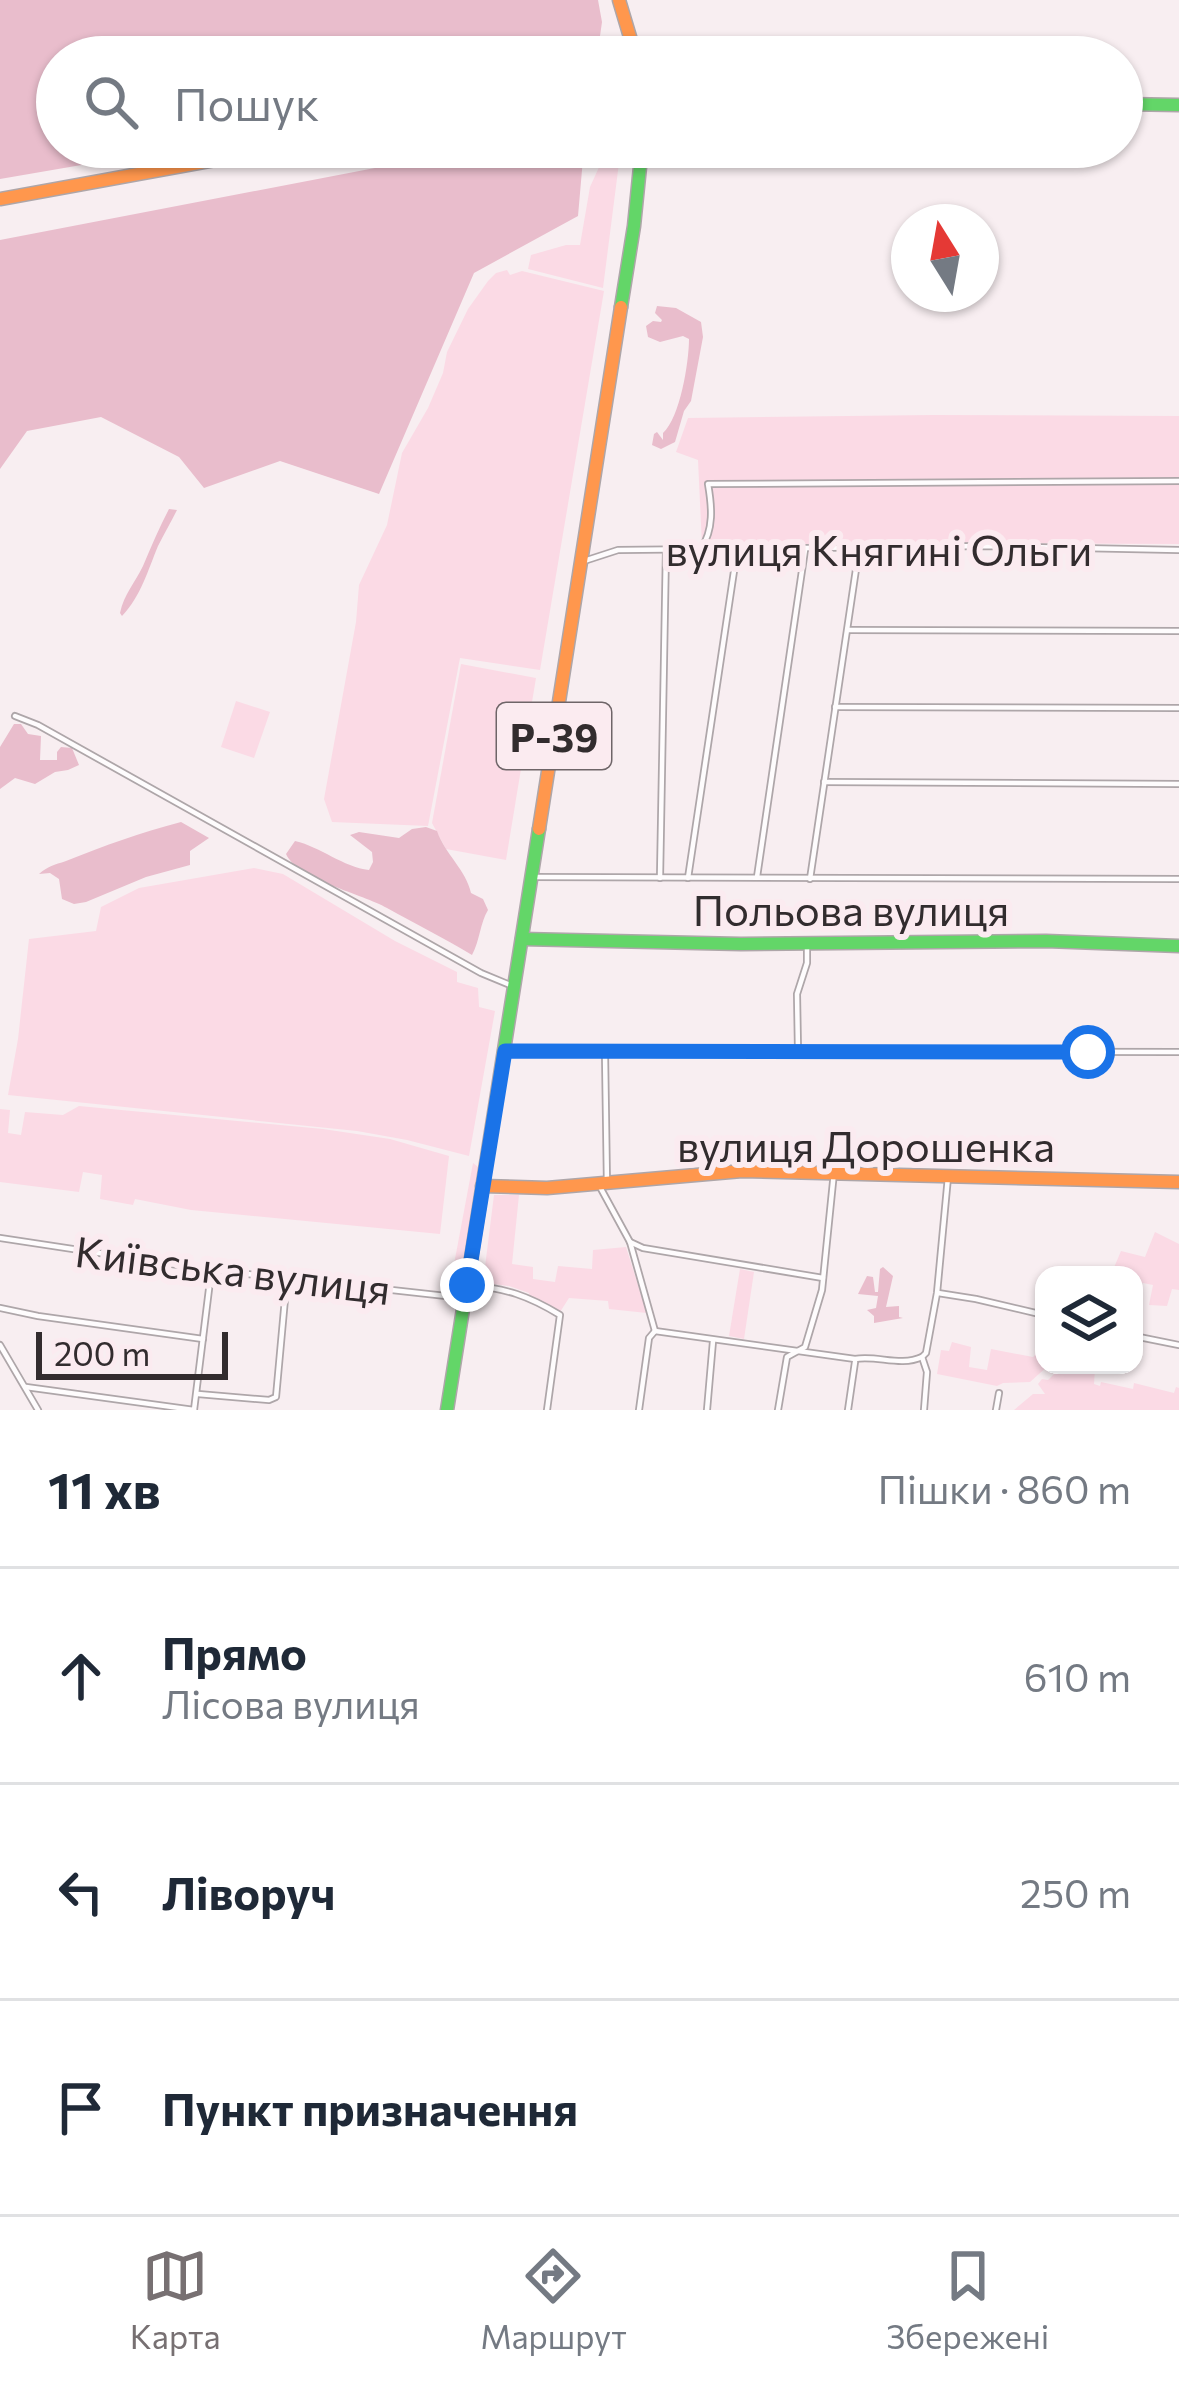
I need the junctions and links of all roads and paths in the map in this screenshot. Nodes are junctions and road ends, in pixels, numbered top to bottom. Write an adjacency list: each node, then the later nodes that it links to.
1 (620, 0): 2 (main road)
2 (630, 36)
3 (1143, 104): 4 (main road)
4 (1179, 105)
5 (171, 168): 7 (main road)
6 (640, 168): 15 (main road, Р-39)
7 (0, 199)
8 (1179, 481): 10 (street)
9 (666, 549): 10 (street, вулиця Княгині Ольги); 15 (street, вулиця Княгині Ольги); 24 (street)
10 (701, 549): 11 (street, вулиця Княгині Ольги)
11 (737, 549): 13 (street, вулиця Княгині Ольги); 25 (street)
12 (860, 549): 13 (street, вулиця Княгині Ольги); 14 (street, вулиця Княгині Ольги); 16 (street)
13 (805, 550): 26 (street)
14 (1179, 550)
15 (581, 562): 23 (main road, Р-39)
16 (848, 630): 17 (street); 18 (street)
17 (1179, 631)
18 (835, 707): 19 (street); 21 (street)
19 (1179, 708)
20 (15, 716): 32 (street)
21 (824, 782): 22 (street); 27 (street)
22 (1179, 784)
23 (532, 877): 24 (street); 29 (main road, Р-39)
24 (660, 878): 25 (street)
25 (688, 878): 26 (street)
26 (757, 878): 27 (street)
27 (810, 879): 28 (street)
28 (1179, 879)
29 (522, 939): 30 (main road, Польова вулиця); 32 (main road, Р-39)
30 (807, 945): 31 (main road, Польова вулиця); 33 (street)
31 (1179, 946)
32 (515, 987): 34 (main road, Р-39)
33 (798, 1050): 35 (street); 36 (street)
34 (505, 1051): 35 (street); 40 (main road, Р-39)
35 (604, 1051): 41 (street)
36 (1179, 1052)
37 (834, 1172): 38 (main road, вулиця Дорошенка); 41 (main road, вулиця Дорошенка); 46 (street)
38 (947, 1177): 39 (main road, вулиця Дорошенка); 48 (street)
39 (1179, 1182)
40 (482, 1186): 41 (main road, вулиця Дорошенка); 47 (main road, Р-39)
41 (603, 1186): 43 (street)
42 (0, 1238): 44 (street, Київська вулиця)
43 (630, 1242): 46 (street); 51 (street)
44 (211, 1270): 45 (street, Київська вулиця); 53 (street)
45 (287, 1277): 47 (street, Київська вулиця); 62 (street)
46 (823, 1278): 57 (street)
47 (470, 1289): 65 (main road, Р-39); 66 (street, Київська вулиця)
48 (937, 1293): 50 (street); 58 (street)
49 (0, 1308): 53 (street)
50 (1035, 1314)
51 (655, 1331): 54 (street); 67 (street)
52 (1143, 1338): 56 (street)
53 (203, 1339): 62 (street)
54 (713, 1341): 57 (street); 68 (street)
55 (0, 1345): 60 (street)
56 (1179, 1345)
57 (795, 1352): 59 (street); 69 (street)
58 (922, 1357): 59 (street); 71 (street)
59 (855, 1359): 70 (street)
60 (26, 1387): 63 (street); 64 (street)
61 (999, 1393): 72 (street)
62 (198, 1394): 64 (street)
63 (38, 1410)
64 (194, 1410)
65 (447, 1410)
66 (547, 1410)
67 (639, 1410)
68 (707, 1410)
69 (778, 1410)
70 (848, 1410)
71 (924, 1410)
72 (996, 1410)

